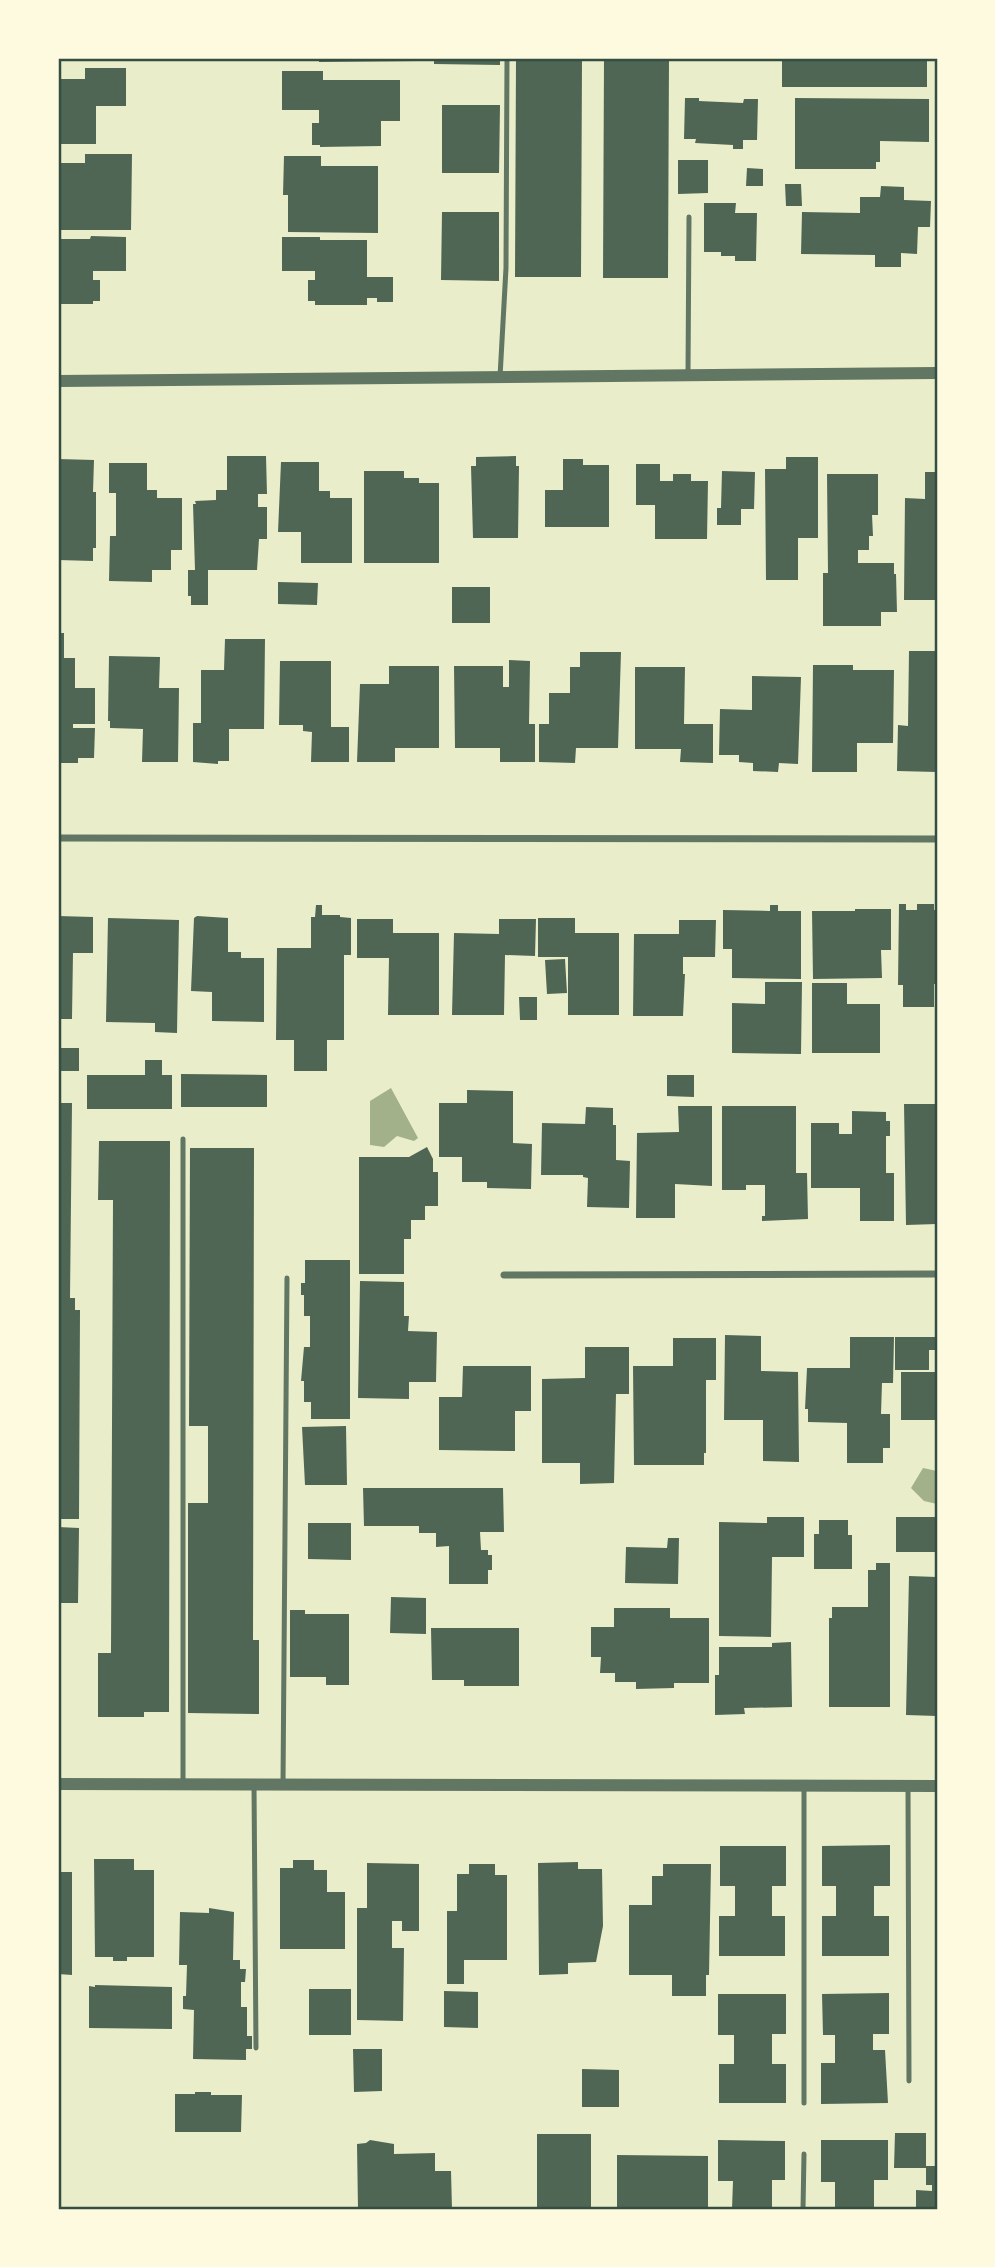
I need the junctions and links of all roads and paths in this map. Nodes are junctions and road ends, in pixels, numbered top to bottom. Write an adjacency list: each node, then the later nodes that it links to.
1 (507, 58): 5 (lane)
2 (689, 217): 4 (lane)
3 (937, 373): 4 (street)
4 (688, 375): 5 (street)
5 (500, 377): 6 (street)
6 (58, 381)
7 (58, 838): 8 (street)
8 (937, 839)
9 (183, 1139): 14 (lane)
10 (937, 1274): 11 (street)
11 (504, 1275)
12 (287, 1278): 16 (lane)
13 (58, 1784): 14 (street)
14 (183, 1784): 15 (street)
15 (254, 1784): 16 (street); 20 (lane)
16 (283, 1784): 19 (street)
17 (908, 1786): 18 (street); 19 (street); 21 (lane)
18 (937, 1786)
19 (804, 1787): 22 (lane)
20 (256, 2048)
21 (909, 2081)
22 (804, 2103)
23 (804, 2154): 24 (lane)
24 (803, 2209)

